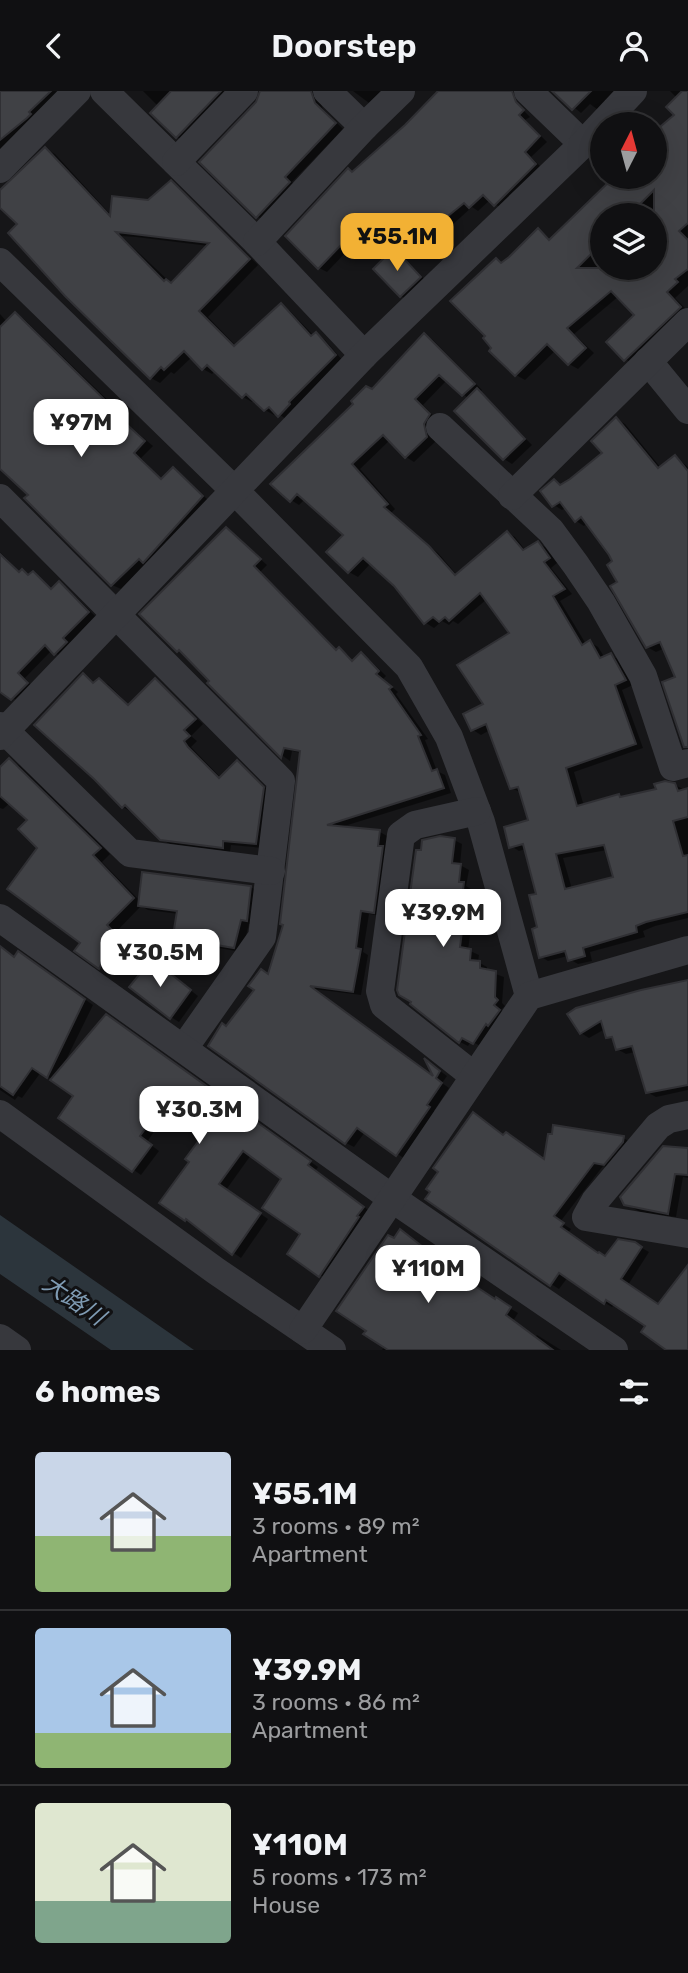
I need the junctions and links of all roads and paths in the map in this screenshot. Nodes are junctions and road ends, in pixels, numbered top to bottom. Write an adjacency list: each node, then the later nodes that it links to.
1 (77, 91): 11 (street)
2 (104, 91): 10 (street)
3 (244, 91): 10 (street)
4 (327, 91): 8 (street)
5 (401, 91): 8 (street)
6 (528, 91): 9 (street)
7 (633, 91): 9 (street)
8 (364, 127): 12 (street)
9 (583, 144): 15 (street)
10 (176, 162): 12 (street)
11 (0, 169)
12 (257, 242): 15 (street)
13 (0, 261): 19 (street)
14 (688, 322): 16 (street)
15 (364, 355): 19 (street)
16 (648, 361): 17 (street); 20 (street)
17 (688, 410)
18 (440, 427): 20 (street)
19 (234, 490): 22 (street); 25 (street)
20 (512, 496): 24 (street)
21 (0, 498): 22 (street)
22 (116, 614): 23 (street); 26 (street)
23 (1, 731): 26 (street)
24 (688, 763)
25 (477, 811): 29 (street); 31 (street)
26 (271, 871): 30 (street)
27 (0, 918): 30 (street)
28 (688, 950): 29 (street)
29 (528, 996): 31 (street)
30 (184, 1048): 34 (street)
31 (474, 1076): 34 (street)
32 (0, 1114): 36 (street)
33 (688, 1115): 35 (street)
34 (393, 1199): 36 (street); 40 (street)
35 (688, 1234)
36 (303, 1330): 39 (street)
37 (0, 1338): 38 (street)
38 (17, 1350)
39 (332, 1350)
40 (614, 1350)

